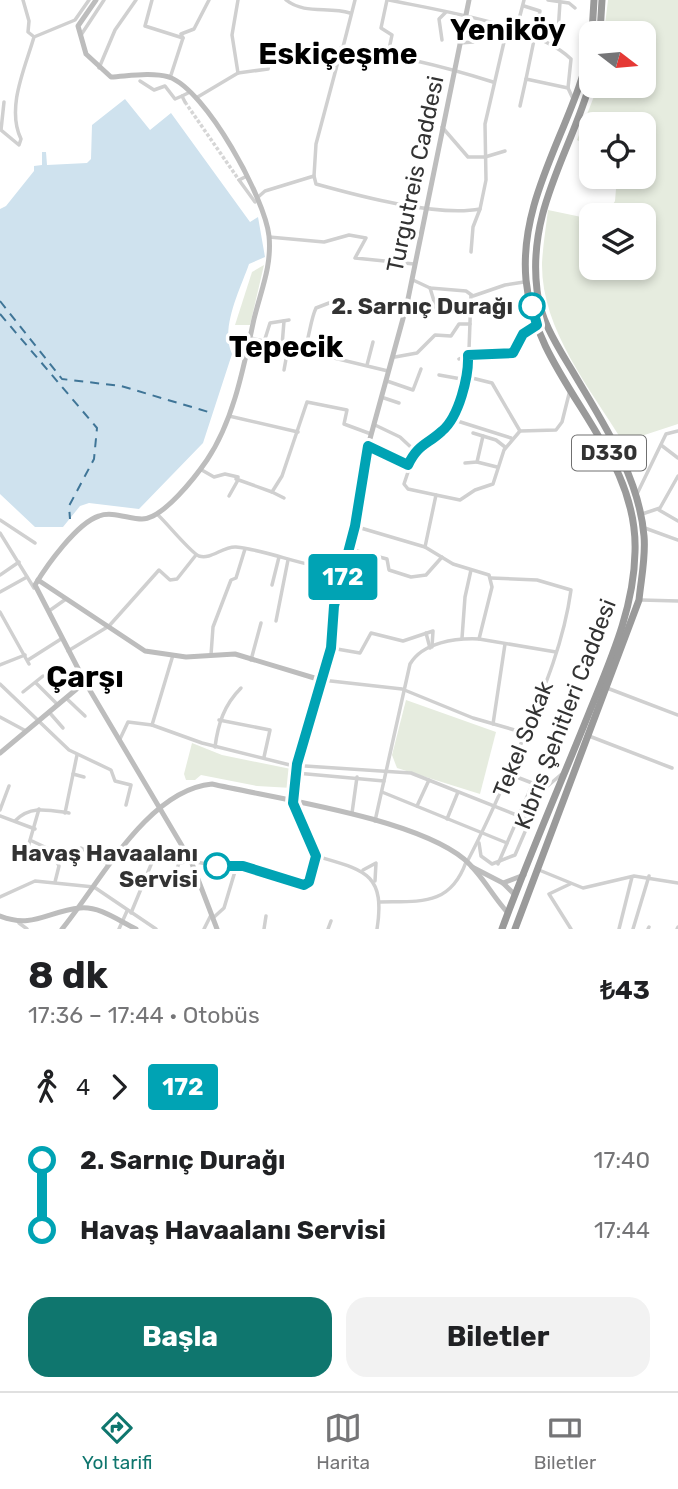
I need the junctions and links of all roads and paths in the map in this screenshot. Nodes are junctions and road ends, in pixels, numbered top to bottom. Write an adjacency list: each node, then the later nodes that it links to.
1 (23, 0): 28 (street)
2 (89, 0): 28 (street)
3 (96, 0): 31 (main road)
4 (104, 0): 31 (street)
5 (136, 0): 38 (street)
6 (152, 0): 29 (street)
7 (209, 0): 29 (street)
8 (237, 0): 40 (street)
9 (286, 0): 21 (street)
10 (355, 0): 21 (street)
11 (388, 0): 20 (street); 37 (street)
12 (469, 0): 22 (main road, Turgutreis Caddesi)
13 (524, 0): 18 (street)
14 (548, 0): 17 (street)
15 (594, 0): 23 (highway, Kıbrıs Şehitleri Caddesi / D330)
16 (602, 0): 24 (highway)
17 (560, 2): 19 (street); 35 (street)
18 (524, 6): 26 (street); 30 (street)
19 (575, 8)
20 (446, 12): 22 (street); 32 (street)
21 (351, 13): 34 (street)
22 (466, 17): 25 (street); 33 (main road, Turgutreis Caddesi)
23 (593, 21)
24 (601, 21)
25 (507, 29): 26 (street); 44 (street)
26 (516, 31): 30 (street)
27 (484, 35): 33 (street)
28 (34, 37): 51 (street)
29 (183, 38): 41 (street)
30 (536, 38): 35 (street); 42 (street)
31 (80, 40): 38 (main road)
32 (442, 40)
33 (459, 43): 39 (main road, Turgutreis Caddesi)
34 (341, 48): 36 (street); 37 (street)
35 (558, 48): 46 (street)
36 (340, 54): 40 (street); 58 (street)
37 (388, 54): 39 (street)
38 (99, 68): 41 (main road)
39 (455, 69): 44 (street); 55 (main road, Turgutreis Caddesi)
40 (238, 73): 49 (street)
41 (170, 78): 49 (main road)
42 (526, 79): 46 (street); 54 (street)
43 (140, 81): 48 (street)
44 (493, 82): 57 (street)
45 (579, 86): 53 (highway, Kıbrıs Şehitleri Caddesi / D330)
46 (568, 88): 53 (street)
47 (188, 93): 48 (street)
48 (183, 96): 52 (street)
49 (197, 98): 60 (main road)
50 (584, 98): 119 (highway, Kıbrıs Şehitleri Caddesi / D330)
51 (4, 102)
52 (185, 102)
53 (575, 102): 67 (highway, Kıbrıs Şehitleri Caddesi / D330)
54 (520, 106)
55 (442, 127): 57 (street); 61 (main road, Turgutreis Caddesi)
56 (505, 151): 57 (street)
57 (485, 157): 62 (street)
58 (314, 176): 60 (street); 61 (street)
59 (245, 177): 60 (street)
60 (256, 200): 63 (main road)
61 (426, 207): 62 (street); 65 (main road, Turgutreis Caddesi)
62 (480, 209): 64 (street)
63 (269, 237): 65 (street); 74 (main road)
64 (471, 252)
65 (415, 264): 66 (main road, Turgutreis Caddesi)
66 (411, 279): 68 (street); 81 (main road, Turgutreis Caddesi)
67 (526, 282): 69 (street); 73 (highway, Kıbrıs Şehitleri Caddesi / D330)
68 (430, 288): 69 (street); 71 (street)
69 (471, 295): 72 (street)
70 (330, 303): 79 (street)
71 (446, 314)
72 (470, 324): 80 (street); 81 (street)
73 (537, 325): 80 (street); 90 (highway, Kıbrıs Şehitleri Caddesi / D330)
74 (251, 338): 75 (street); 93 (main road)
75 (264, 342): 77 (street); 77 (street)
76 (373, 342): 83 (street)
77 (282, 346): 78 (street)
78 (288, 348): 79 (street); 85 (street)
79 (304, 351): 83 (street)
80 (468, 355): 82 (street); 88 (street)
81 (395, 357): 86 (main road, Turgutreis Caddesi)
82 (459, 359)
83 (367, 365): 86 (street)
84 (421, 369): 89 (street)
85 (284, 370)
86 (390, 371): 89 (main road, Turgutreis Caddesi)
87 (439, 375): 88 (street)
88 (468, 379): 94 (street); 96 (street)
89 (387, 381): 91 (main road, Turgutreis Caddesi)
90 (570, 388): 96 (street); 126 (highway, Kıbrıs Şehitleri Caddesi / D330)
91 (384, 398): 92 (street); 95 (main road, Turgutreis Caddesi)
92 (399, 403)
93 (228, 416): 98 (street); 112 (main road)
94 (451, 419): 102 (street); 106 (street)
95 (375, 425): 100 (main road, Turgutreis Caddesi); 106 (street)
96 (520, 430): 102 (street)
97 (678, 430): 103 (street)
98 (298, 432): 100 (street); 115 (street)
99 (473, 433): 101 (street)
100 (372, 434): 104 (main road, Turgutreis Caddesi)
101 (483, 436): 105 (street); 108 (street)
102 (511, 438): 105 (street)
103 (661, 445): 107 (street); 119 (street)
104 (368, 446): 110 (street); 125 (main road, Turgutreis Caddesi)
105 (505, 447): 111 (street)
106 (415, 451): 110 (street)
107 (678, 458)
108 (477, 462): 109 (street); 111 (street)
109 (465, 463)
110 (408, 465): 116 (street)
111 (497, 467): 116 (street)
112 (200, 469): 114 (street); 121 (main road)
113 (678, 476): 120 (street)
114 (238, 480): 115 (street); 117 (street)
115 (272, 492): 118 (street)
116 (436, 495): 131 (street)
117 (229, 496)
118 (284, 498)
119 (635, 498): 122 (highway, Kıbrıs Şehitleri Caddesi / D330)
120 (657, 509): 122 (street); 124 (street)
121 (157, 514): 134 (street); 144 (main road)
122 (640, 514): 127 (highway, Kıbrıs Şehitleri Caddesi / D330)
123 (0, 520): 130 (street)
124 (678, 521)
125 (355, 526): 131 (street); 133 (main road, Turgutreis Caddesi)
126 (633, 526): 127 (street); 199 (highway, Kıbrıs Şehitleri Caddesi / D330)
127 (643, 527): 129 (street); 149 (highway, Kıbrıs Şehitleri Caddesi / D330)
128 (0, 535): 138 (street)
129 (678, 540)
130 (35, 543)
131 (425, 547): 136 (street)
132 (245, 549): 134 (street); 135 (street); 165 (street)
133 (349, 549): 136 (street); 139 (main road, Turgutreis Caddesi)
134 (197, 555): 155 (street)
135 (279, 557): 137 (street); 145 (street)
136 (442, 557): 140 (street)
137 (288, 560): 139 (street); 153 (street)
138 (19, 562): 141 (street); 142 (street)
139 (345, 569): 161 (main road, Turgutreis Caddesi)
140 (471, 570): 143 (street); 156 (street)
141 (0, 575)
142 (27, 578): 146 (street); 147 (street)
143 (491, 578): 158 (street); 163 (street, Tekel Sokak)
144 (38, 580): 146 (main road); 148 (main road)
145 (272, 585)
146 (35, 590): 152 (main road)
147 (0, 592)
148 (68, 598): 152 (street); 155 (main road)
149 (639, 600): 150 (street); 175 (highway, Kıbrıs Şehitleri Caddesi / D330)
150 (678, 601)
151 (0, 612): 164 (street)
152 (47, 613): 157 (main road)
153 (276, 621)
154 (261, 623): 167 (street)
155 (109, 626): 162 (street); 166 (main road)
156 (462, 638): 158 (street); 160 (street)
157 (61, 639): 162 (main road); 164 (street)
158 (479, 639): 159 (street)
159 (505, 644): 163 (street); 186 (street)
160 (431, 647): 161 (street); 176 (street)
161 (331, 648): 170 (main road, Turgutreis Caddesi)
162 (68, 651): 171 (main road)
163 (556, 652): 190 (street, Tekel Sokak)
164 (25, 654): 168 (street)
165 (211, 655): 166 (main road); 167 (main road)
166 (173, 656): 187 (street)
167 (251, 660): 170 (main road)
168 (0, 665)
169 (43, 676): 172 (street)
170 (321, 680): 176 (street); 197 (main road, Turgutreis Caddesi)
171 (86, 682): 178 (main road); 192 (main road)
172 (36, 683): 177 (street); 179 (street)
173 (0, 684): 185 (street)
174 (241, 688): 184 (street)
175 (607, 688): 181 (street); 191 (highway, Kıbrıs Şehitleri Caddesi / D330)
176 (402, 690): 186 (street); 200 (street)
177 (23, 692)
178 (65, 697): 179 (main road); 182 (street)
179 (57, 704): 180 (main road)
180 (49, 712): 185 (main road); 188 (street)
181 (678, 715)
182 (85, 716)
183 (0, 718): 189 (street)
184 (219, 720): 193 (street); 196 (street)
185 (39, 721): 189 (main road); 195 (street)
186 (493, 724): 190 (street)
187 (152, 725): 192 (street); 193 (street)
188 (62, 728)
189 (26, 731): 194 (main road)
190 (525, 733): 203 (street, Tekel Sokak)
191 (589, 736): 198 (street); 242 (highway, Kıbrıs Şehitleri Caddesi / D330)
192 (120, 739): 217 (main road)
193 (215, 747): 196 (street)
194 (0, 753)
195 (77, 755): 202 (street); 214 (street)
196 (264, 757): 197 (street)
197 (297, 764): 200 (street); 201 (main road, Turgutreis Caddesi)
198 (672, 768)
199 (566, 771): 210 (street); 243 (highway, Kıbrıs Şehitleri Caddesi / D330)
200 (386, 772): 206 (street); 207 (street)
201 (296, 773): 205 (street); 213 (main road, Turgutreis Caddesi)
202 (73, 774): 204 (street); 218 (street)
203 (509, 774): 208 (street); 216 (street, Tekel Sokak)
204 (84, 777)
205 (357, 777): 207 (street); 220 (street)
206 (429, 780): 212 (street); 215 (street)
207 (384, 782): 211 (street)
208 (533, 783): 210 (street); 222 (street)
209 (9, 786): 219 (street)
210 (545, 788): 224 (street)
211 (382, 792): 215 (street); 226 (street)
212 (458, 792): 216 (street); 223 (street)
213 (293, 803): 217 (main road); 220 (main road); 235 (street)
214 (126, 805)
215 (417, 806): 223 (street)
216 (496, 807): 222 (street); 228 (street, Tekel Sokak)
217 (159, 808): 236 (main road); 238 (main road)
218 (39, 809): 225 (street); 227 (street)
219 (0, 810)
220 (352, 814): 226 (main road)
221 (0, 816): 225 (street)
222 (518, 816): 224 (street); 231 (street)
223 (447, 819): 228 (street)
224 (529, 820): 239 (street)
225 (15, 821): 227 (street)
226 (375, 821): 237 (main road)
227 (35, 829): 229 (street)
228 (482, 833): 230 (street, Tekel Sokak); 231 (street)
229 (32, 841): 233 (street); 247 (street)
230 (478, 841): 237 (street, Tekel Sokak); 239 (street)
231 (507, 843): 239 (street)
232 (81, 848): 238 (street)
233 (26, 854)
234 (155, 855): 258 (street)
235 (316, 856): 240 (street); 241 (street)
236 (191, 861): 240 (street); 248 (street); 261 (main road)
237 (468, 863): 249 (main road); 256 (street, Tekel Sokak); 259 (main road)
238 (107, 864): 252 (main road)
239 (498, 864)
240 (236, 868): 261 (street)
241 (362, 870): 246 (street); 246 (street)
242 (538, 870): 250 (street); 255 (highway, Kıbrıs Şehitleri Caddesi / D330)
243 (524, 875): 249 (main road); 253 (highway, Kıbrıs Şehitleri Caddesi / D330)
244 (633, 876): 245 (street); 250 (street); 279 (street)
245 (649, 876): 251 (street); 280 (street)
246 (375, 881): 256 (street)
247 (55, 882): 252 (street); 254 (street)
248 (172, 883)
249 (503, 883): 253 (main road)
250 (572, 883): 278 (street)
251 (678, 883)
252 (94, 887): 257 (main road); 258 (street)
253 (515, 895): 255 (highway); 259 (highway, Kıbrıs Şehitleri Caddesi / D330)
254 (0, 897)
255 (526, 900): 263 (highway, Kıbrıs Şehitleri Caddesi / D330)
256 (379, 902): 275 (street)
257 (81, 908): 265 (main road); 266 (main road); 268 (main road)
258 (129, 912): 266 (street); 270 (street)
259 (508, 913): 263 (highway); 276 (highway, Kıbrıs Şehitleri Caddesi / D330)
260 (0, 916): 265 (main road)
261 (213, 916): 271 (street); 272 (main road)
262 (266, 916): 273 (street)
263 (519, 918): 277 (highway, Kıbrıs Şehitleri Caddesi / D330)
264 (331, 920): 274 (street)
265 (19, 923): 267 (street)
266 (121, 926): 269 (main road)
267 (27, 929)
268 (62, 929)
269 (136, 929)
270 (156, 929)
271 (204, 929)
272 (217, 929)
273 (264, 929)
274 (328, 929)
275 (377, 929)
276 (502, 929)
277 (515, 929)
278 (571, 929)
279 (619, 929)
280 (633, 929)

